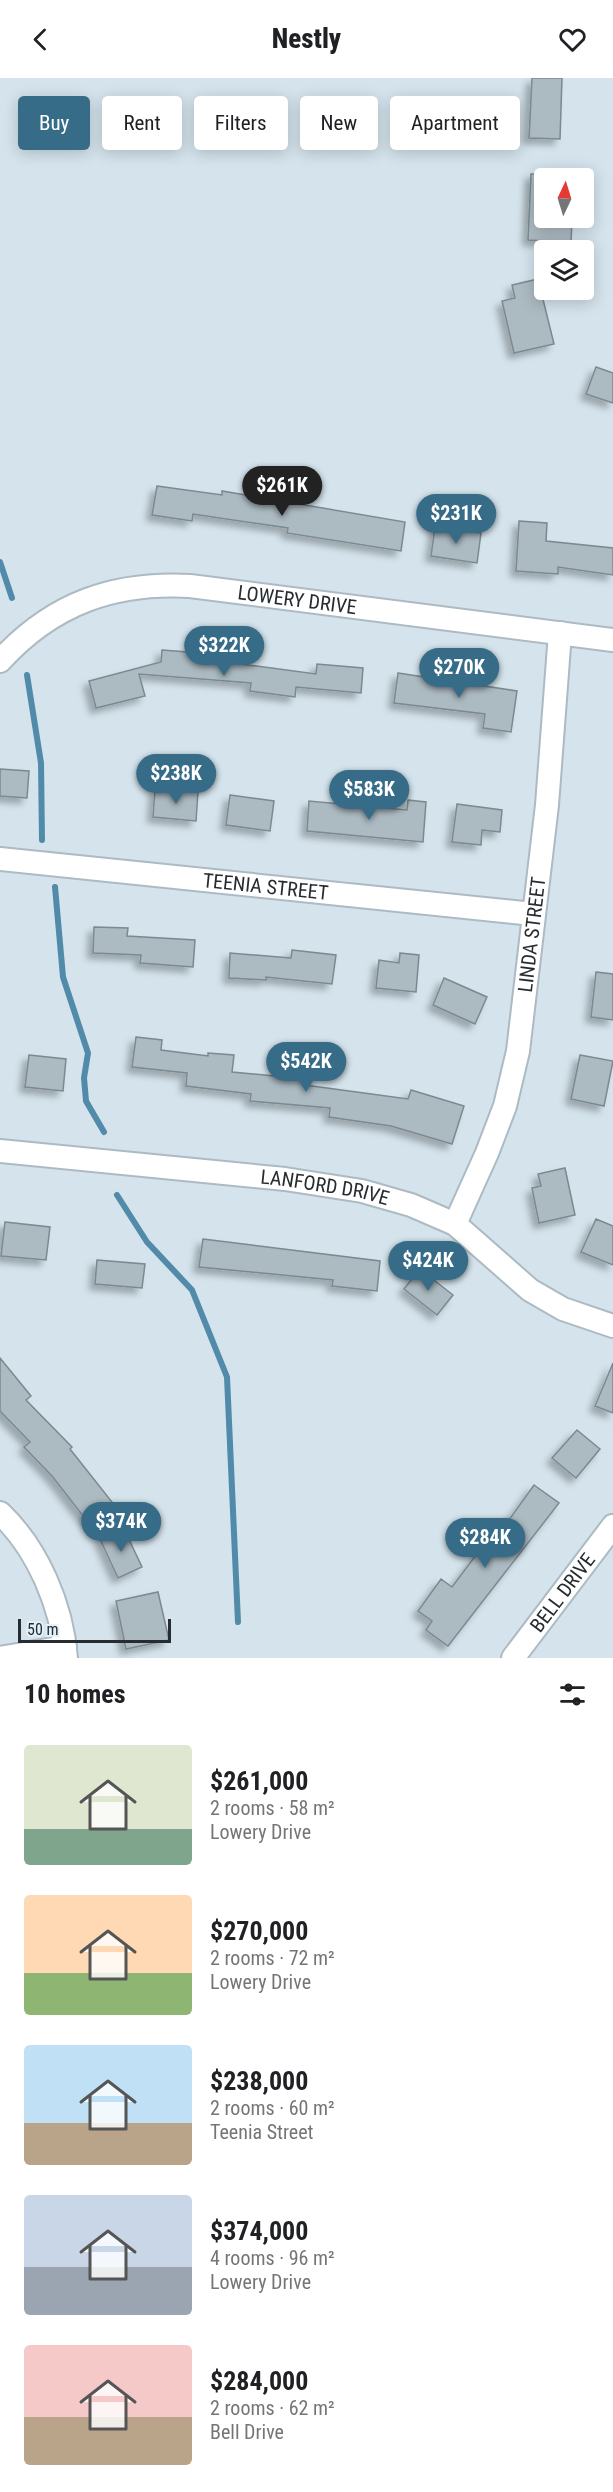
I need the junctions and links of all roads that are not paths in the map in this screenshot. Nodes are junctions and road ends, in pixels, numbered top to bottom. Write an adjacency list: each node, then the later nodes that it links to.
1 (560, 633): 2 (street, LOWERY DRIVE); 3 (street, LOWERY DRIVE); 5 (street, LINDA STREET)
2 (613, 640)
3 (0, 661)
4 (0, 859): 5 (street, TEENIA STREET)
5 (532, 914): 7 (street, LINDA STREET)
6 (0, 1151): 7 (street, LANFORD DRIVE)
7 (455, 1224): 8 (street, LANFORD DRIVE)
8 (613, 1326)
9 (0, 1513): 11 (street)
10 (613, 1526): 13 (street, BELL DRIVE)
11 (66, 1653): 12 (street)
12 (0, 1658)
13 (513, 1658)

